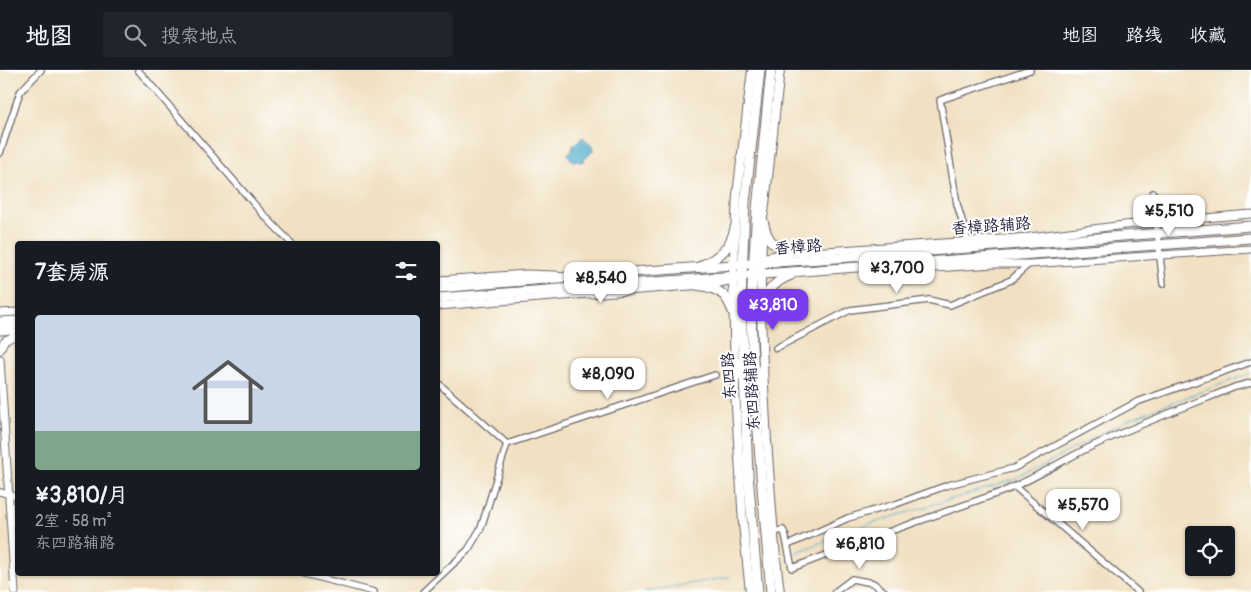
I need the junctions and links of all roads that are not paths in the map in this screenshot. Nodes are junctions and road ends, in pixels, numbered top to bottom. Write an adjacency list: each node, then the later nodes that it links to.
1 (42, 70): 10 (street)
2 (138, 70): 22 (street)
3 (752, 70): 11 (main road)
4 (760, 70): 8 (main road, 东四路)
5 (771, 70): 12 (main road, 东四路)
6 (780, 70): 9 (main road)
7 (1030, 70): 23 (street)
8 (753, 128): 11 (main road); 29 (main road, 东四路)
9 (773, 132): 12 (main road); 17 (main road)
10 (0, 153)
11 (741, 158): 19 (main road)
12 (762, 162): 13 (main road, 东四路)
13 (759, 191): 17 (main road); 28 (main road, 东四路)
14 (1153, 193): 16 (street)
15 (1251, 214): 16 (street, 香樟路辅路)
16 (1156, 222): 20 (street); 23 (street, 香樟路辅路)
17 (763, 224): 26 (main road); 28 (main road)
18 (1251, 226): 20 (main road, 香樟路)
19 (735, 228): 29 (main road); 31 (main road)
20 (1158, 233): 24 (street); 28 (main road, 香樟路)
21 (1251, 238): 24 (main road, 香樟路)
22 (289, 241)
23 (968, 241): 26 (street, 香樟路辅路)
24 (1159, 245): 27 (street); 32 (main road, 香樟路)
25 (1251, 249): 27 (street, 香樟路)
26 (802, 252): 28 (street, 香樟路辅路)
27 (1160, 256): 30 (street, 香樟路); 38 (street)
28 (757, 261): 29 (main road, 香樟路); 34 (main road, 东四路)
29 (739, 264): 31 (main road, 香樟路); 36 (main road, 东四路)
30 (1029, 264): 32 (street, 香樟路); 55 (street)
31 (695, 267): 35 (main road, 香樟路)
32 (866, 267): 33 (main road, 香樟路)
33 (804, 271): 34 (main road, 香樟路); 46 (main road)
34 (755, 275): 36 (main road, 香樟路); 46 (main road, 东四路辅路); 65 (main road, 东四路)
35 (569, 276): 37 (street); 40 (main road, 香樟路)
36 (737, 277): 39 (street); 41 (main road, 香樟路); 43 (main road, 东四路辅路); 54 (main road, 东四路)
37 (440, 280)
38 (1163, 284)
39 (696, 286): 42 (street); 43 (main road)
40 (440, 288)
41 (440, 298)
42 (440, 306)
43 (733, 310): 54 (main road); 62 (main road, 东四路辅路)
44 (15, 312): 45 (street)
45 (0, 313)
46 (761, 314): 60 (main road, 东四路辅路)
47 (15, 321): 48 (main road)
48 (0, 322)
49 (0, 330): 50 (main road)
50 (15, 334)
51 (15, 334): 53 (street)
52 (15, 335): 56 (street)
53 (0, 337)
54 (741, 339): 57 (main road, 东四路)
55 (776, 348)
56 (0, 350)
57 (742, 353): 62 (main road); 77 (main road, 东四路)
58 (0, 359): 69 (street)
59 (1251, 362): 71 (street)
60 (762, 367): 65 (main road); 70 (main road, 东四路辅路)
61 (715, 375): 67 (street)
62 (735, 379): 76 (main road, 东四路辅路)
63 (1251, 383): 68 (street)
64 (440, 385): 67 (street)
65 (756, 392): 78 (main road, 东四路)
66 (0, 404): 69 (street)
67 (506, 444): 75 (street)
68 (1015, 487): 71 (street); 82 (street)
69 (5, 494): 73 (street)
70 (773, 532): 71 (street); 79 (main road, 东四路辅路)
71 (788, 545)
72 (313, 576): 74 (street)
73 (13, 592)
74 (374, 592)
75 (423, 592)
76 (750, 592)
77 (758, 592)
78 (771, 592)
79 (780, 592)
80 (835, 592): 81 (street)
81 (885, 592)
82 (1138, 592)

